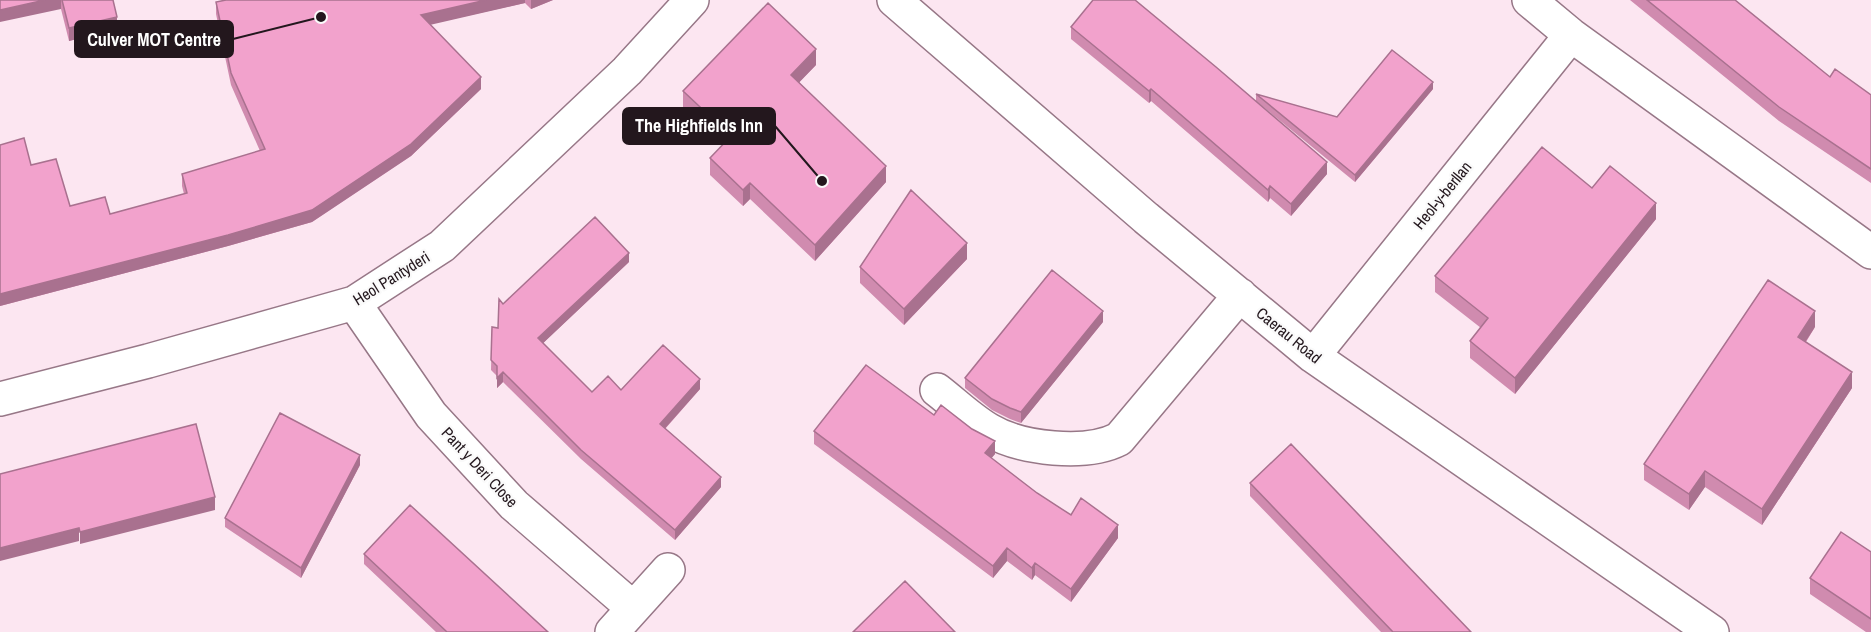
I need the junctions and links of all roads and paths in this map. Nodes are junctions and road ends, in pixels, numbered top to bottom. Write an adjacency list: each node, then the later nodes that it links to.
1 (692, 0): 7 (street, Heol Pantyderi)
2 (894, 0): 6 (street, Caerau Road)
3 (1529, 0): 4 (street)
4 (1571, 35): 5 (street); 8 (street, Heol-y-berllan)
5 (1871, 252)
6 (1240, 295): 8 (street, Caerau Road); 9 (street)
7 (354, 303): 10 (street, Heol Pantyderi); 12 (street, Pant y Deri Close)
8 (1313, 356): 13 (street, Caerau Road)
9 (937, 390)
10 (0, 399)
11 (668, 570): 12 (street, Pant y Deri Close)
12 (622, 620)
13 (1712, 632)

